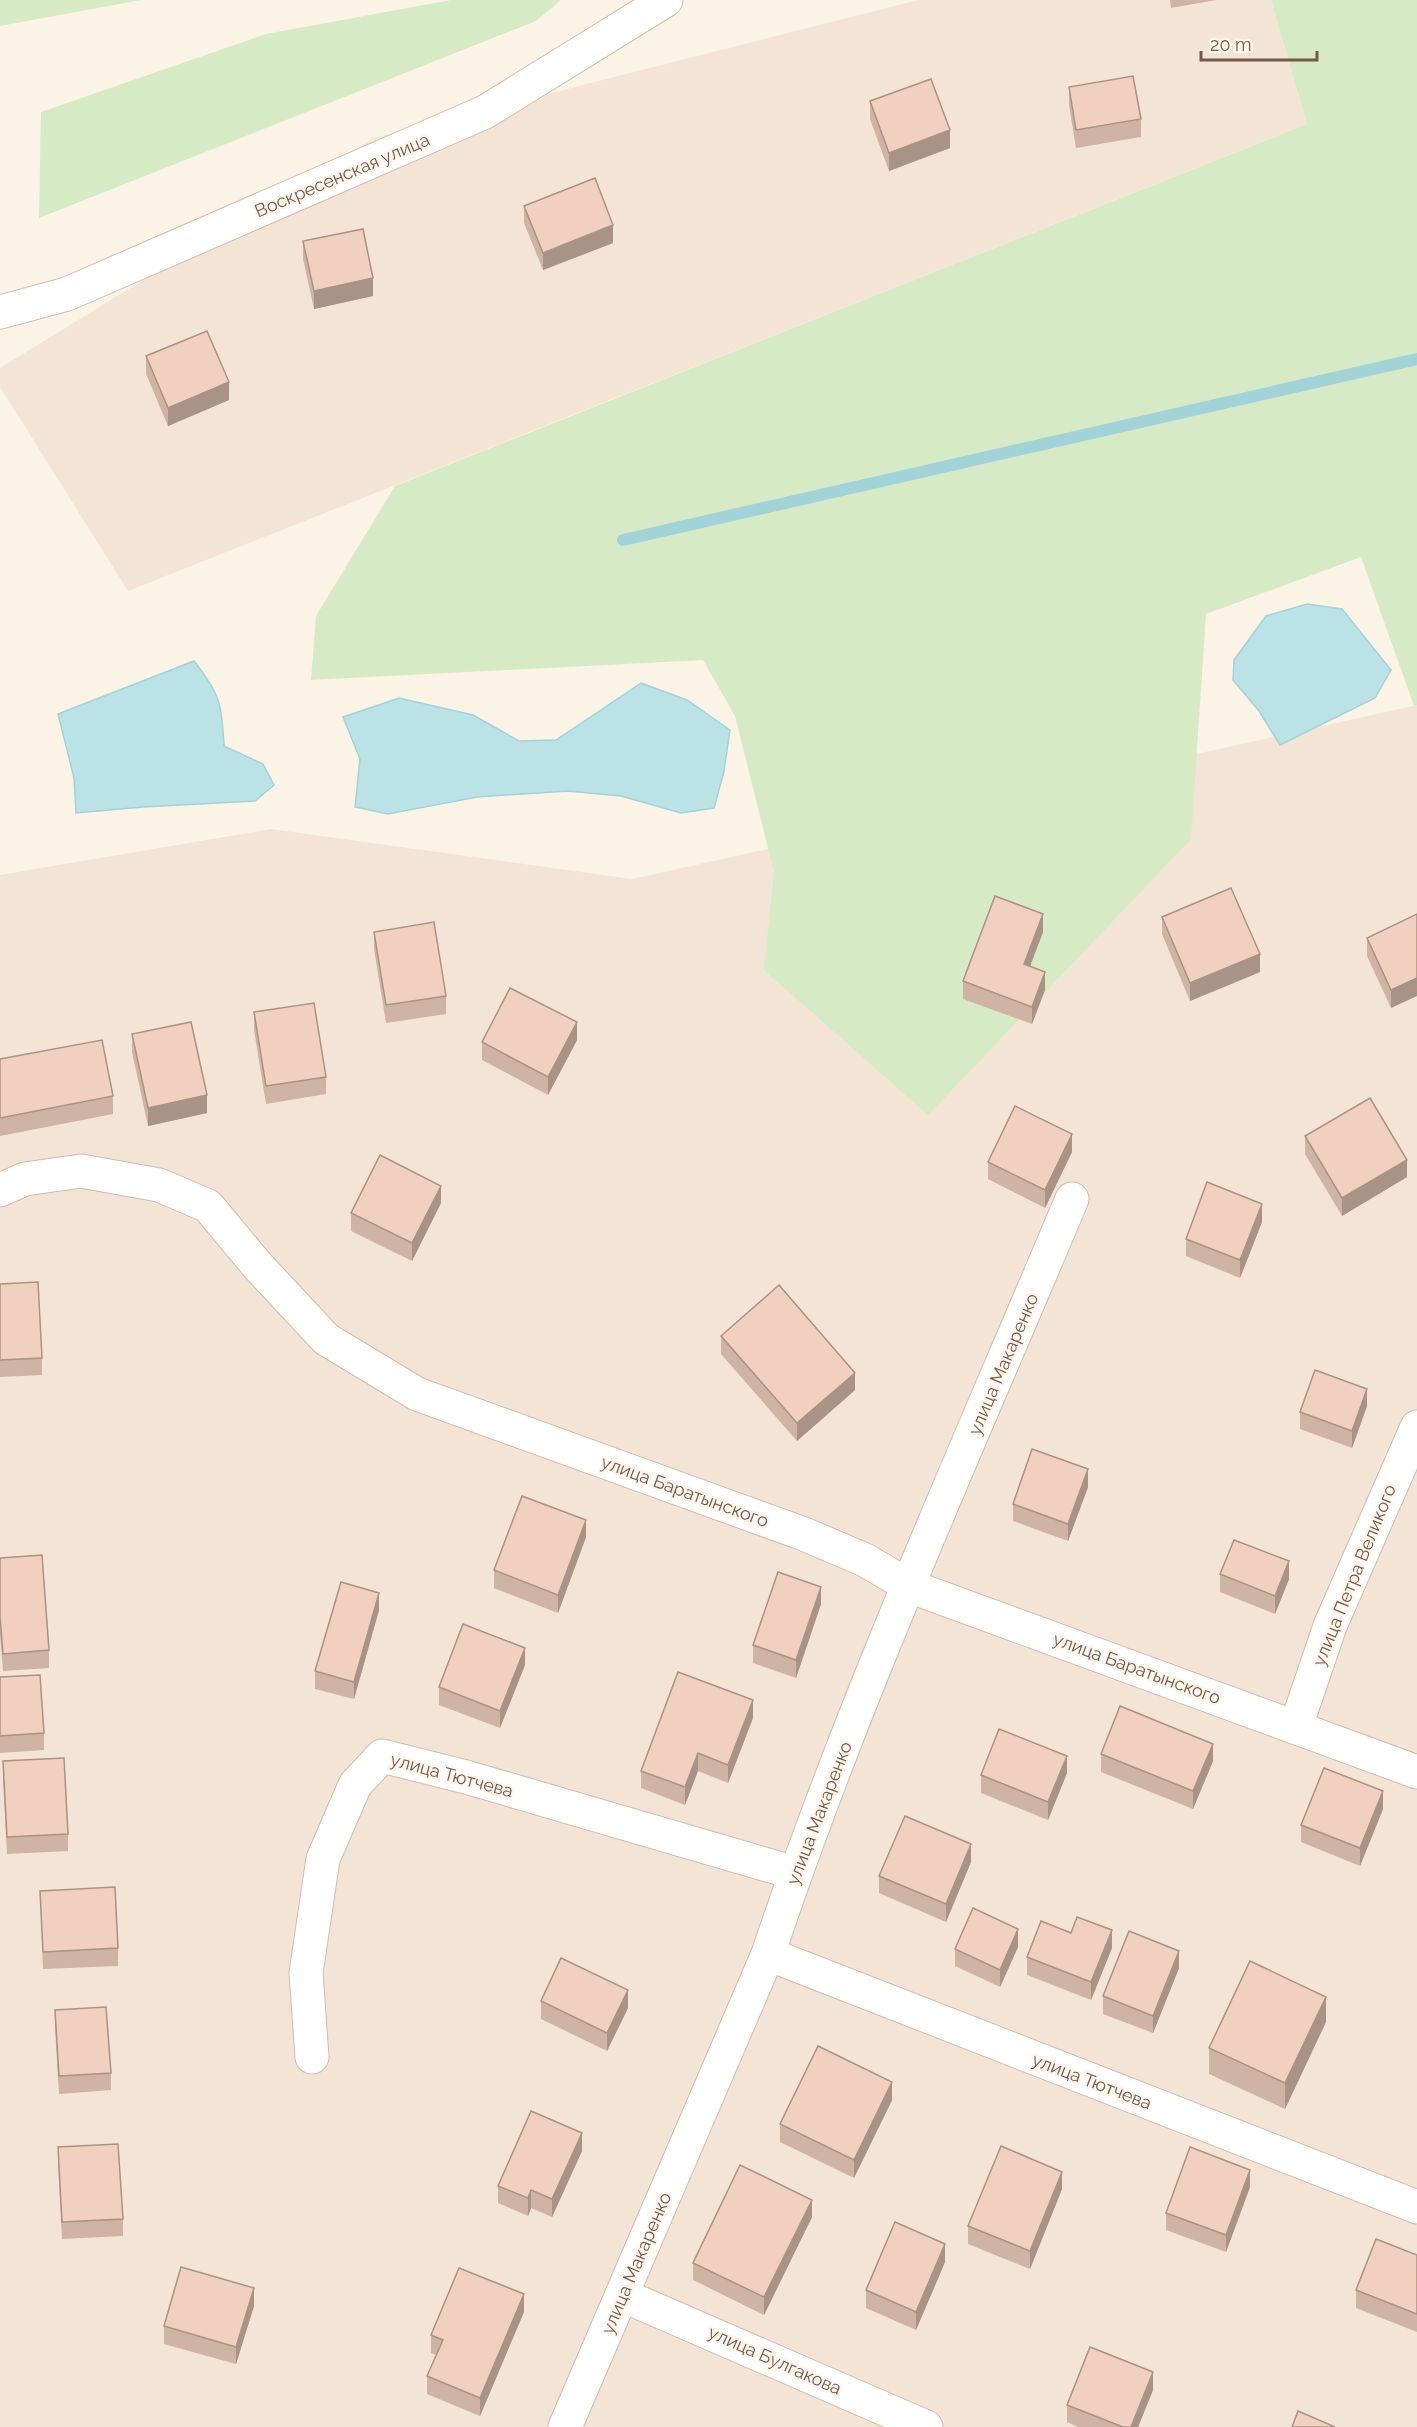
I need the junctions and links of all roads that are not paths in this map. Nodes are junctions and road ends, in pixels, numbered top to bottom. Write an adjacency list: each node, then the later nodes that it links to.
1 (666, 0): 2 (street, Воскресенская улица)
2 (0, 312)
3 (0, 1190): 6 (street, улица Баратынского)
4 (1072, 1199): 6 (street, улица Макаренко)
5 (1417, 1427): 7 (street, улица Петра Великого)
6 (909, 1586): 7 (street, улица Баратынского); 9 (street, улица Макаренко)
7 (1296, 1726): 8 (street, улица Баратынского)
8 (1417, 1773)
9 (795, 1873): 10 (street, улица Макаренко); 11 (street, улица Тютчева)
10 (768, 1954): 12 (street, улица Тютчева); 13 (street, улица Макаренко)
11 (312, 2057)
12 (1417, 2207)
13 (622, 2295): 14 (street, улица Макаренко); 15 (street, улица Булгакова)
14 (565, 2427)
15 (926, 2427)

